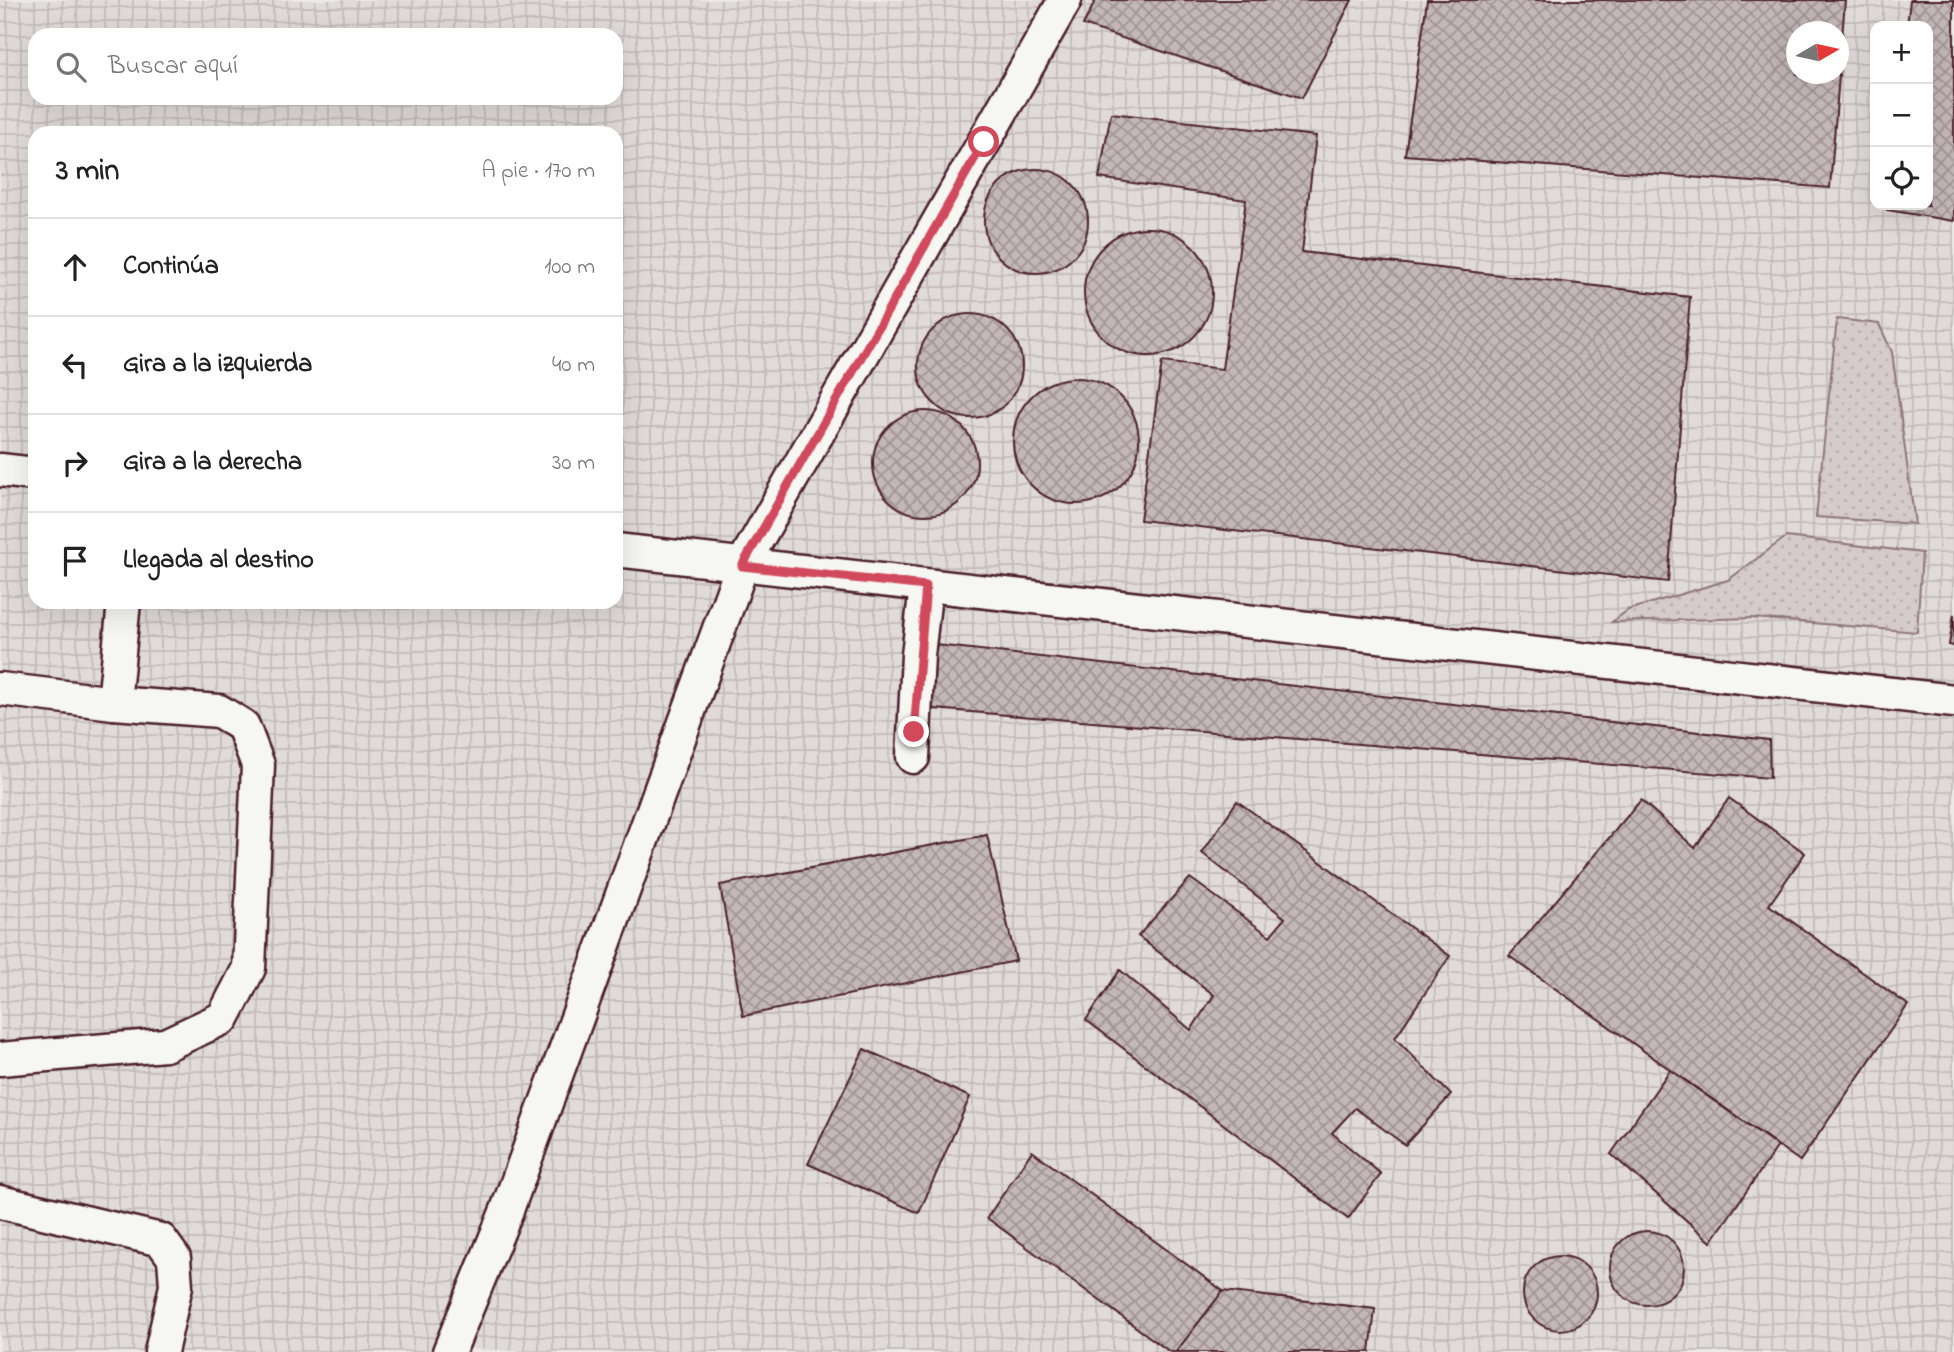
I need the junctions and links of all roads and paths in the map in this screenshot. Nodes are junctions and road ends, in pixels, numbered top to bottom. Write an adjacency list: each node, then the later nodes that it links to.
1 (1065, 0): 5 (street)
2 (0, 470): 3 (street)
3 (28, 473)
4 (623, 551): 5 (street)
5 (742, 566): 6 (street); 15 (street)
6 (926, 586): 9 (street); 11 (street)
7 (123, 609): 10 (street)
8 (0, 689): 10 (street)
9 (1954, 701)
10 (114, 703): 12 (street)
11 (913, 757)
12 (0, 1059)
13 (0, 1202): 14 (street)
14 (161, 1352)
15 (449, 1352)

